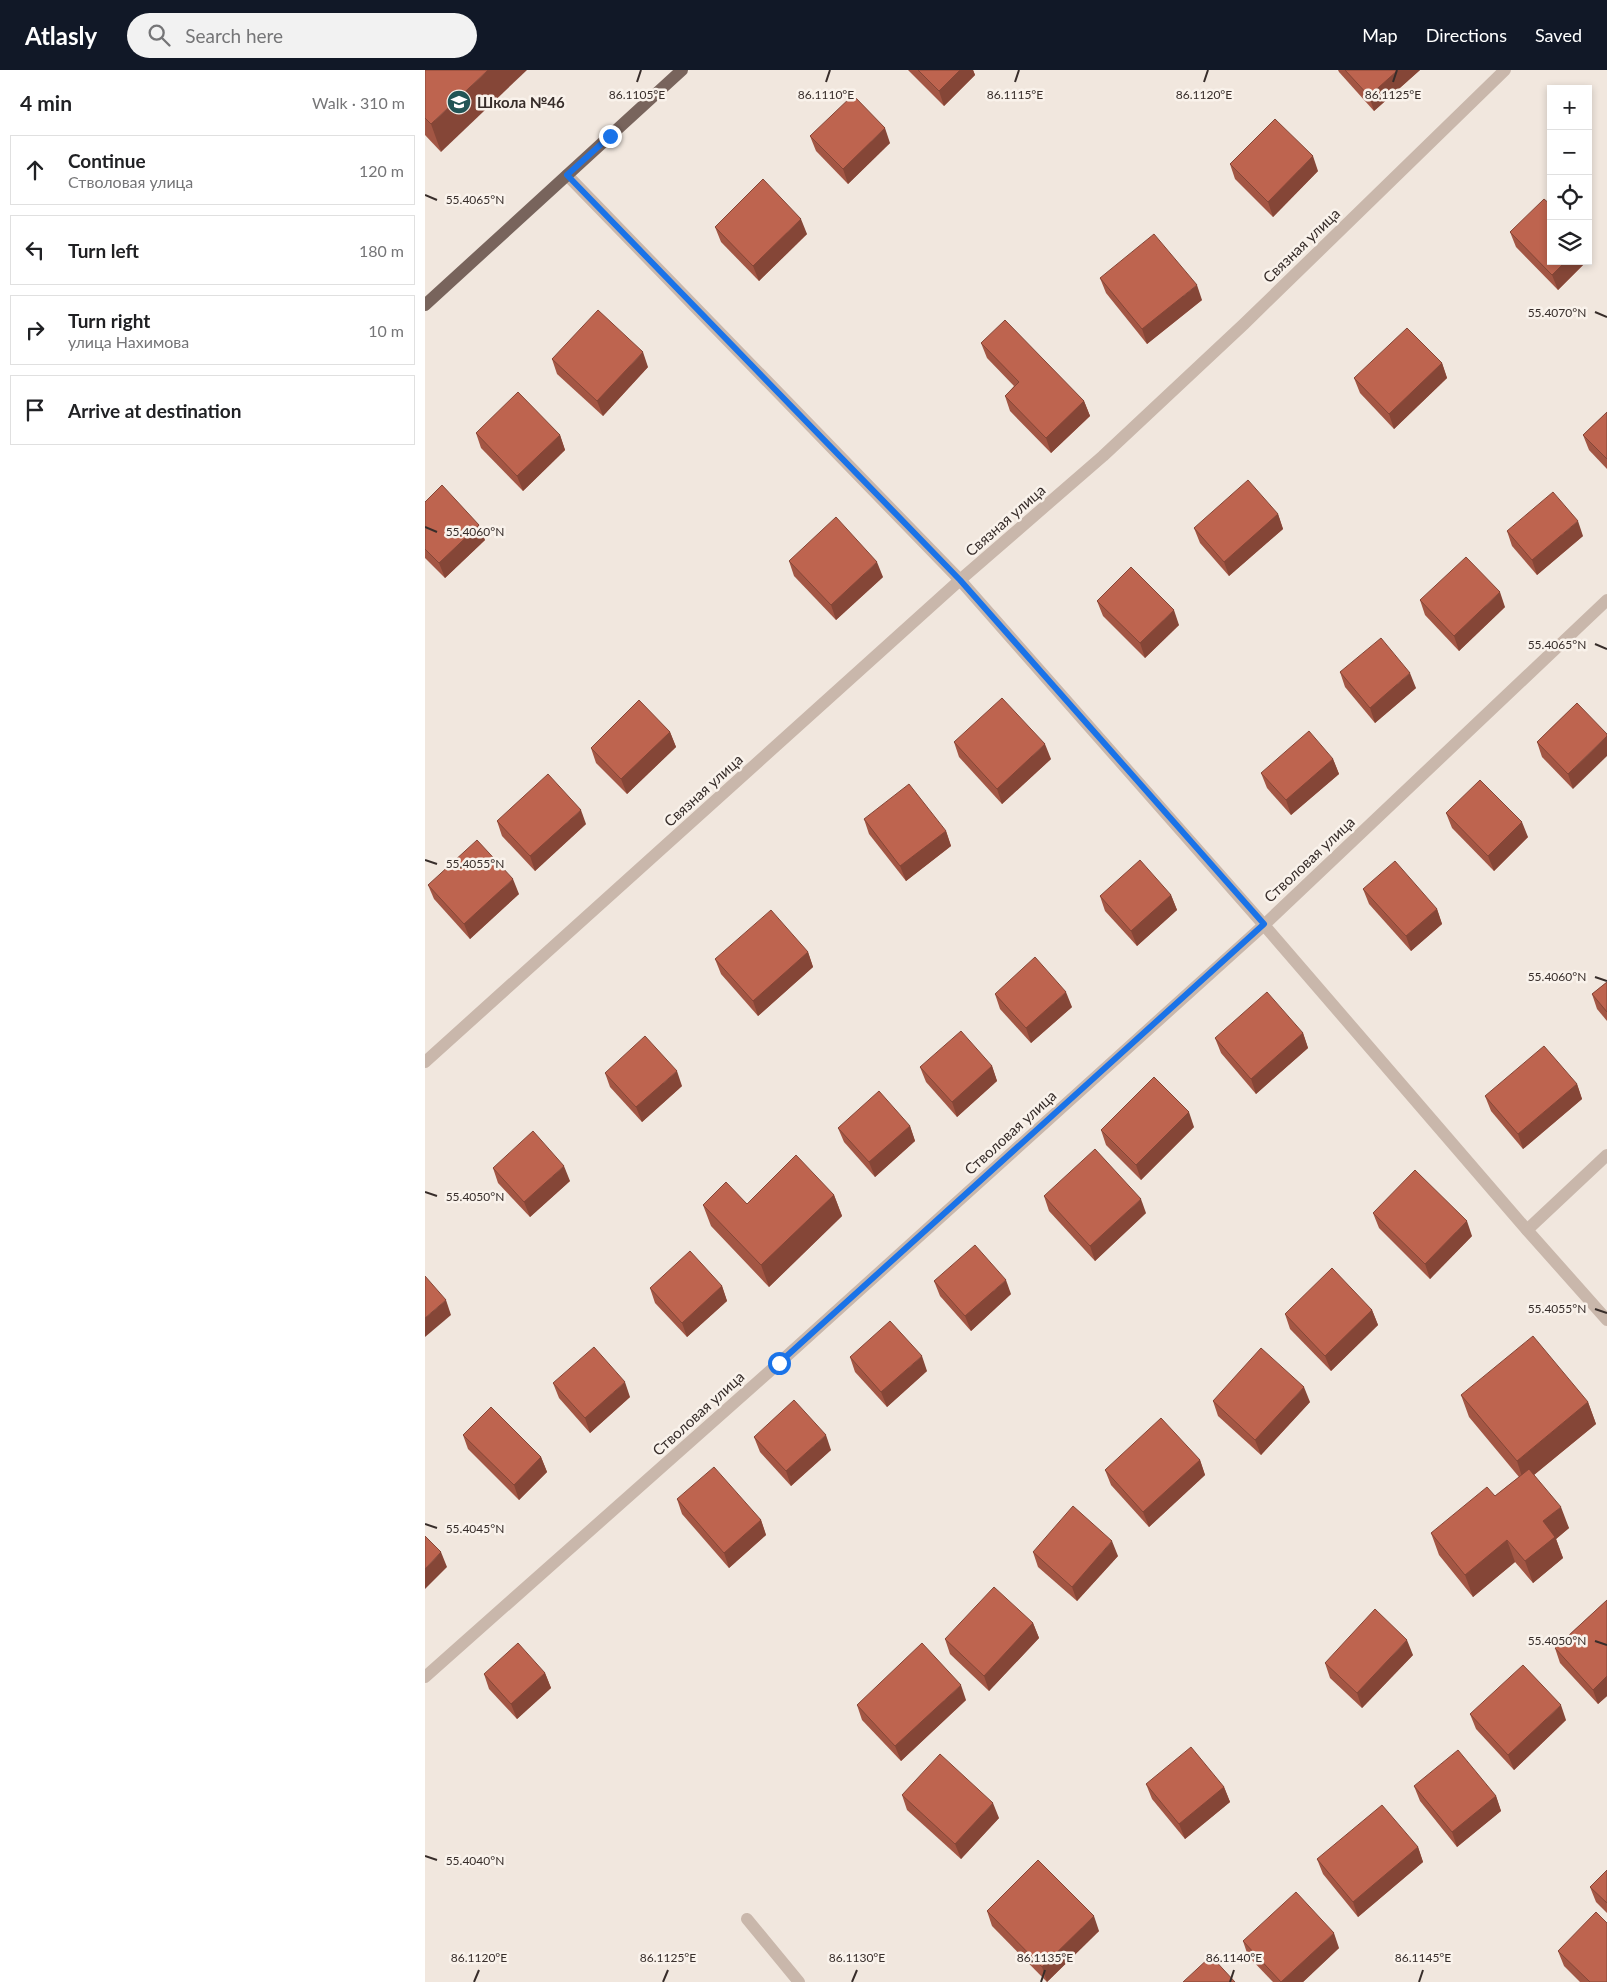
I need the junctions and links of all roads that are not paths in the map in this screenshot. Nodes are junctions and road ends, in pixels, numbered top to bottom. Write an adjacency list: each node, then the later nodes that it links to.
1 (682, 70): 3 (main road)
2 (1505, 70): 5 (street, Связная улица)
3 (567, 175): 4 (main road); 5 (street)
4 (425, 304)
5 (960, 580): 7 (street); 8 (street, Связная улица)
6 (1607, 600): 7 (street, Стволовая улица)
7 (1264, 924): 10 (street); 12 (street, Стволовая улица)
8 (425, 1062)
9 (1607, 1155): 10 (street)
10 (1527, 1230): 11 (street)
11 (1607, 1320)
12 (425, 1677)
13 (747, 1919): 14 (street)
14 (799, 1982)

